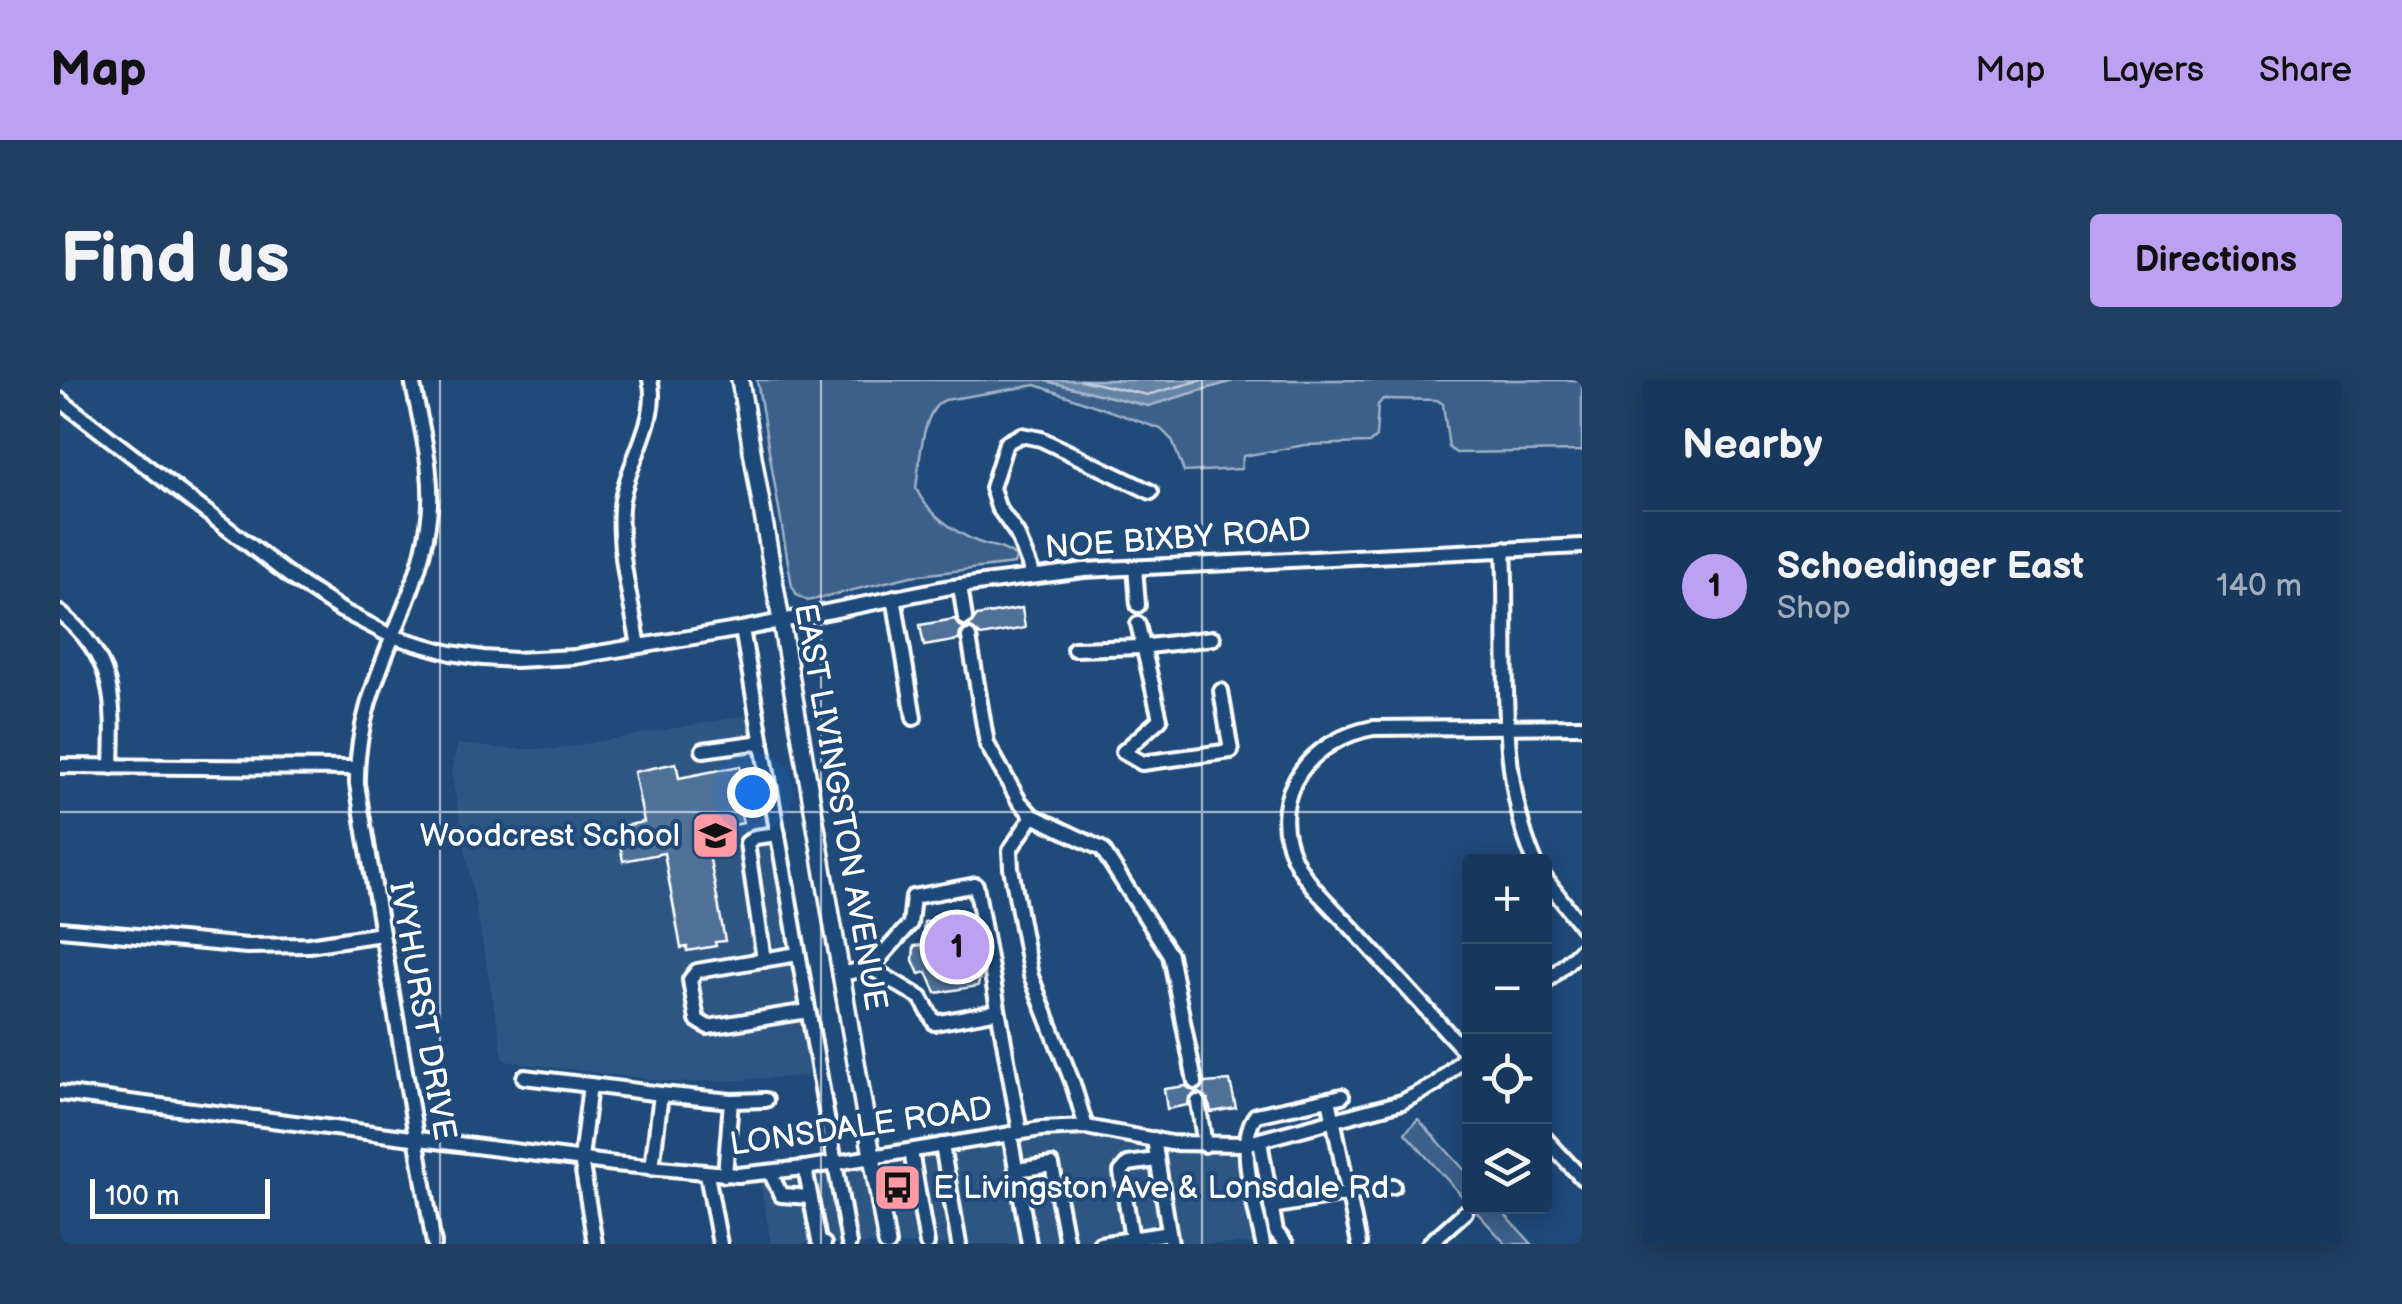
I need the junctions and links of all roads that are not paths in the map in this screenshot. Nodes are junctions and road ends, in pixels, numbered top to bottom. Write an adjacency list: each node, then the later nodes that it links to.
1 (412, 380): 18 (street, IVYHURST DRIVE)
2 (650, 380): 21 (street)
3 (740, 380): 15 (main road, EAST LIVINGSTON AVENUE)
4 (60, 400): 18 (street, NOE BIXBY ROAD)
5 (1151, 492): 9 (street)
6 (1582, 546): 7 (street, NOE BIXBY ROAD)
7 (1504, 549): 8 (street, NOE BIXBY ROAD); 26 (street)
8 (1135, 567): 9 (street, NOE BIXBY ROAD); 12 (street)
9 (1033, 576): 10 (street, NOE BIXBY ROAD)
10 (960, 586): 11 (street, NOE BIXBY ROAD); 14 (street)
11 (894, 597): 15 (street, NOE BIXBY ROAD); 25 (street)
12 (1138, 605)
13 (60, 612): 31 (street)
14 (965, 618)
15 (781, 621): 17 (street, NOE BIXBY ROAD); 44 (main road, EAST LIVINGSTON AVENUE)
16 (1138, 624): 22 (street)
17 (742, 629): 21 (street, NOE BIXBY ROAD); 28 (street)
18 (391, 636): 21 (street, NOE BIXBY ROAD); 32 (street, IVYHURST DRIVE)
19 (968, 637): 33 (street)
20 (1213, 638): 22 (street)
21 (640, 646)
22 (1141, 647): 23 (street); 24 (street)
23 (1074, 649)
24 (1221, 691)
25 (914, 718)
26 (1508, 726): 27 (street); 35 (street); 48 (street)
27 (1582, 726)
28 (762, 742): 29 (street); 34 (street)
29 (704, 750)
30 (60, 766): 31 (street)
31 (112, 767): 32 (street)
32 (356, 768): 39 (street, IVYHURST DRIVE)
33 (1033, 816): 51 (street); 59 (street)
34 (778, 834): 41 (street); 42 (street)
35 (1532, 854)
36 (1552, 888): 37 (street)
37 (1582, 927)
38 (60, 929): 39 (street)
39 (381, 934): 61 (street, IVYHURST DRIVE)
40 (1582, 949): 45 (street)
41 (798, 954): 42 (street); 46 (street)
42 (764, 960): 46 (street)
43 (872, 968): 44 (street); 47 (street); 47 (street)
44 (840, 974): 69 (main road, EAST LIVINGSTON AVENUE)
45 (1552, 977)
46 (808, 1011): 72 (street)
47 (998, 1011): 60 (street)
48 (1462, 1046)
49 (1462, 1060): 58 (street, LONSDALE ROAD)
50 (524, 1077): 52 (street)
51 (1194, 1082)
52 (590, 1085): 54 (street); 70 (street)
53 (60, 1093): 61 (street, LONSDALE ROAD)
54 (662, 1094): 56 (street); 73 (street)
55 (766, 1100): 56 (street)
56 (732, 1101): 78 (street)
57 (1198, 1102): 66 (street)
58 (1334, 1122): 63 (street, LONSDALE ROAD); 64 (street); 81 (street)
59 (1086, 1127): 60 (street, LONSDALE ROAD); 62 (street, LONSDALE ROAD)
60 (1015, 1133): 65 (street, LONSDALE ROAD); 75 (street)
61 (416, 1136): 70 (street, LONSDALE ROAD); 87 (street, IVYHURST DRIVE)
62 (1154, 1139): 66 (street, LONSDALE ROAD); 71 (street)
63 (1260, 1141): 64 (street, LONSDALE ROAD); 83 (street)
64 (1245, 1144): 66 (street, LONSDALE ROAD); 98 (street)
65 (942, 1145): 68 (street, LONSDALE ROAD); 94 (street)
66 (1206, 1146)
67 (1552, 1146): 79 (street)
68 (911, 1151): 69 (street, LONSDALE ROAD); 93 (street)
69 (872, 1157): 72 (street, LONSDALE ROAD); 92 (main road, EAST LIVINGSTON AVENUE)
70 (581, 1159): 73 (street, LONSDALE ROAD); 88 (street)
71 (1156, 1160): 85 (street); 86 (street)
72 (834, 1163): 74 (street, LONSDALE ROAD); 91 (street)
73 (652, 1168): 77 (street, LONSDALE ROAD)
74 (805, 1168): 76 (street, LONSDALE ROAD); 82 (street)
75 (1016, 1170): 95 (street); 96 (street)
76 (770, 1172): 78 (street, LONSDALE ROAD); 82 (street)
77 (707, 1174): 78 (street, LONSDALE ROAD); 89 (street)
78 (725, 1175)
79 (1582, 1178)
80 (1393, 1186): 81 (street)
81 (1347, 1194): 83 (street); 100 (street)
82 (810, 1197): 90 (street)
83 (1271, 1207): 99 (street)
84 (1463, 1214): 101 (street)
85 (1170, 1238): 86 (street)
86 (1132, 1239): 97 (street)
87 (434, 1244)
88 (595, 1244)
89 (720, 1244)
90 (824, 1244)
91 (848, 1244)
92 (887, 1244)
93 (927, 1244)
94 (955, 1244)
95 (1029, 1244)
96 (1067, 1244)
97 (1100, 1244)
98 (1263, 1244)
99 (1286, 1244)
100 (1359, 1244)
101 (1430, 1244)

